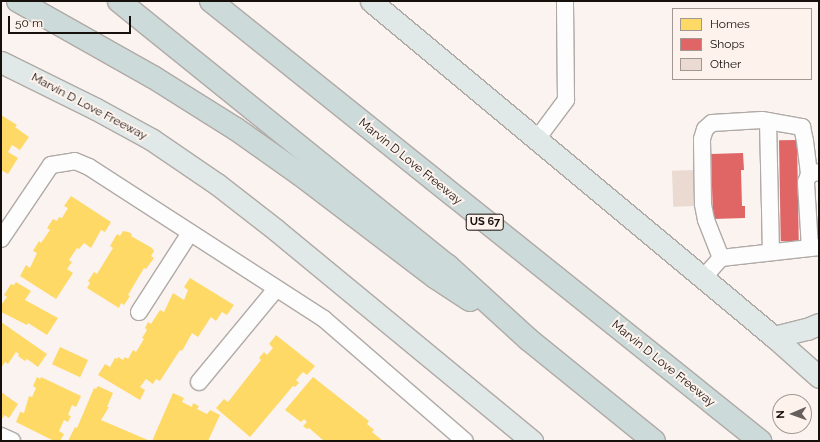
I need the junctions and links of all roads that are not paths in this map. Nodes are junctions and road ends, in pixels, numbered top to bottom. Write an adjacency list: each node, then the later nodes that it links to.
1 (18, 1): 20 (highway)
2 (119, 1): 20 (highway)
3 (211, 1): 28 (highway, Marvin D Love Freeway / US 67)
4 (371, 1): 8 (main road)
5 (565, 1): 8 (lane)
6 (1, 62): 26 (main road, Marvin D Love Freeway)
7 (768, 120): 9 (lane); 13 (lane); 14 (lane)
8 (537, 139): 15 (main road)
9 (814, 173): 12 (lane)
10 (190, 233): 11 (lane); 16 (lane); 17 (lane)
11 (1, 239)
12 (814, 247): 13 (lane)
13 (771, 252): 14 (lane)
14 (721, 258): 15 (lane)
15 (703, 278): 19 (main road)
16 (276, 289): 22 (lane); 25 (lane)
17 (139, 312)
18 (819, 324): 19 (main road)
19 (774, 337): 21 (main road)
20 (528, 339): 27 (highway)
21 (819, 378)
22 (199, 382)
23 (1, 436): 24 (lane)
24 (12, 441)
25 (465, 441)
26 (532, 441)
27 (654, 441)
28 (760, 441)

